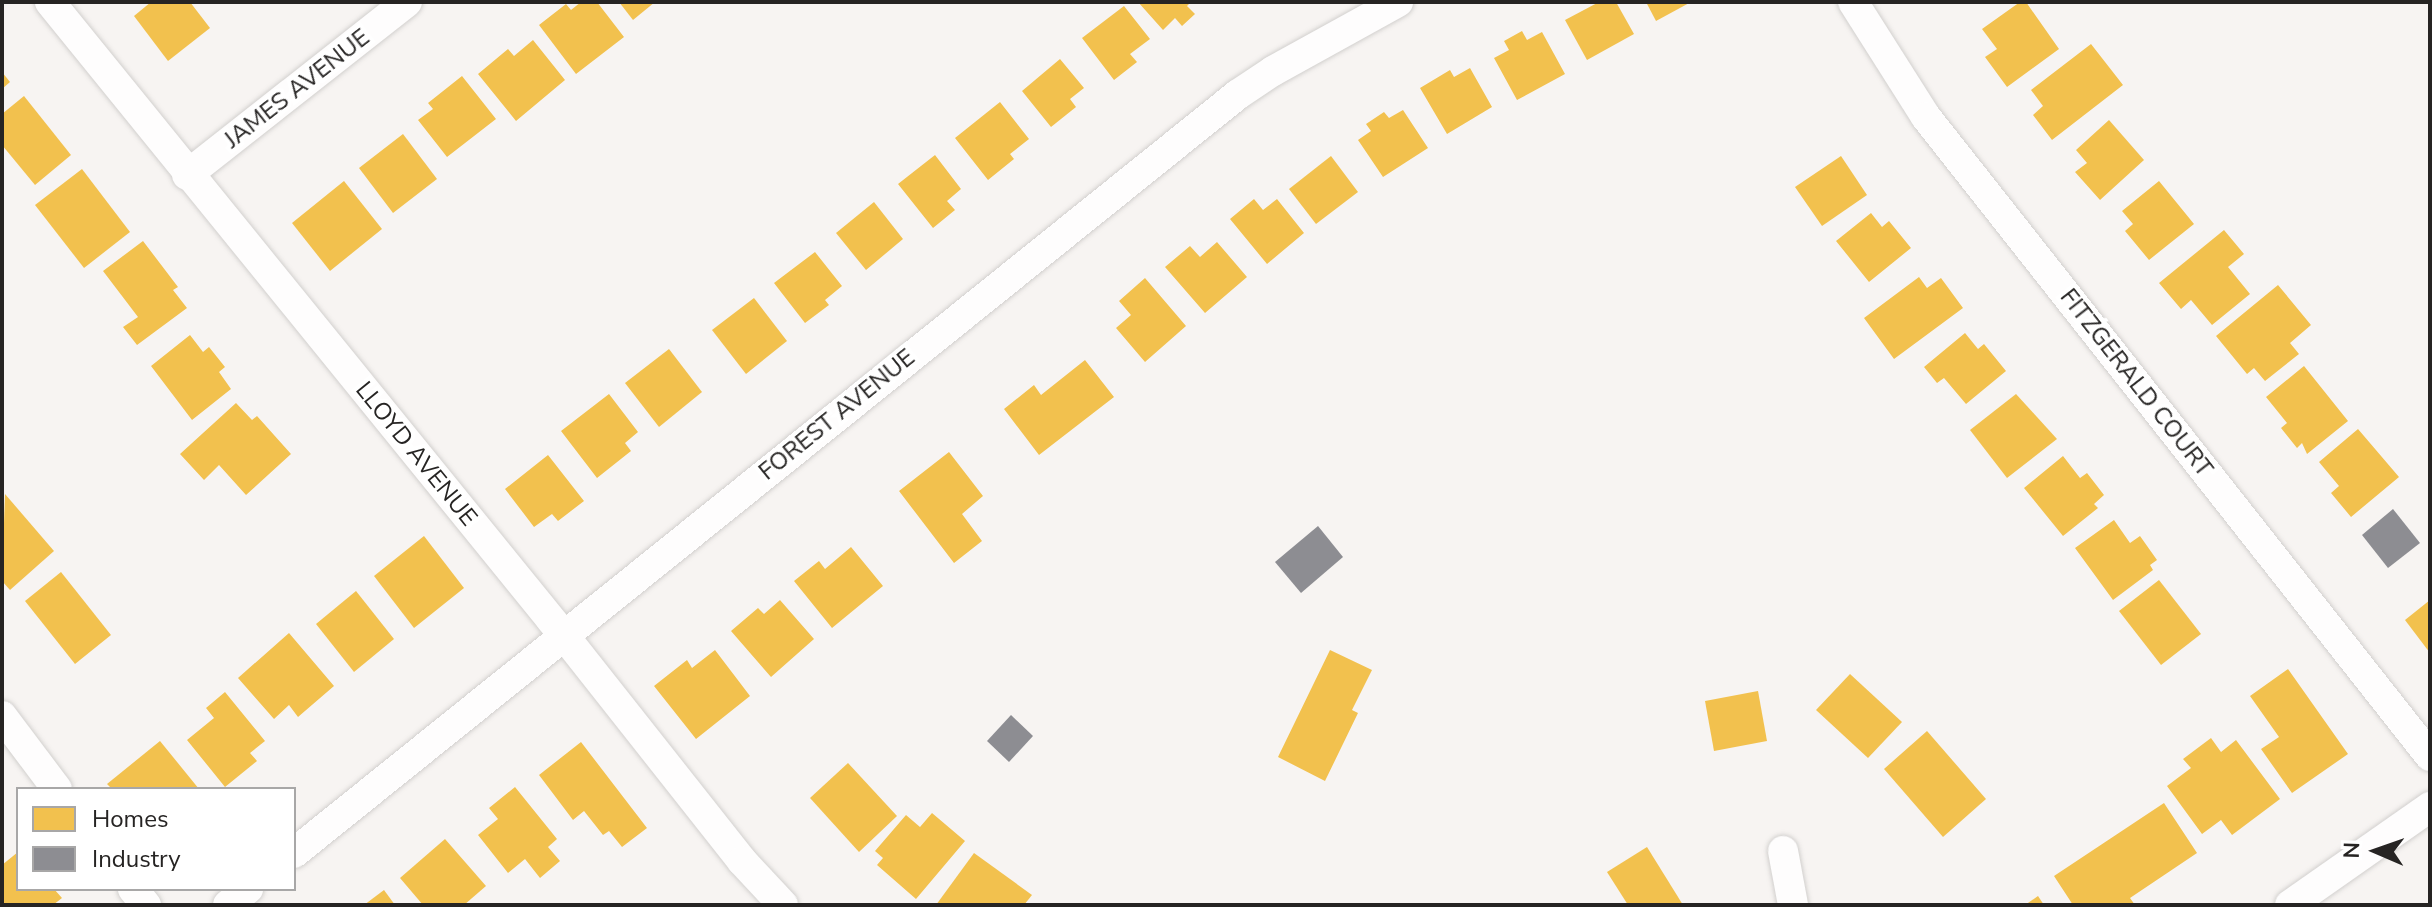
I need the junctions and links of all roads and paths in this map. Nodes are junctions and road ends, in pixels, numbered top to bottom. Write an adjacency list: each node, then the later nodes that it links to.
1 (50, 2): 5 (street, LLOYD AVENUE)
2 (407, 2): 5 (street, JAMES AVENUE)
3 (1398, 2): 6 (street, FOREST AVENUE)
4 (1853, 2): 8 (street, FITZGERALD COURT)
5 (187, 175): 6 (street, LLOYD AVENUE)
6 (566, 638): 11 (street, FOREST AVENUE); 15 (street, LLOYD AVENUE)
7 (2, 716): 9 (street)
8 (2430, 756)
9 (55, 787)
10 (2430, 807): 17 (street)
11 (296, 851)
12 (1783, 851): 16 (street)
13 (246, 891): 14 (street)
14 (228, 905)
15 (783, 905)
16 (1793, 905)
17 (2290, 905)

